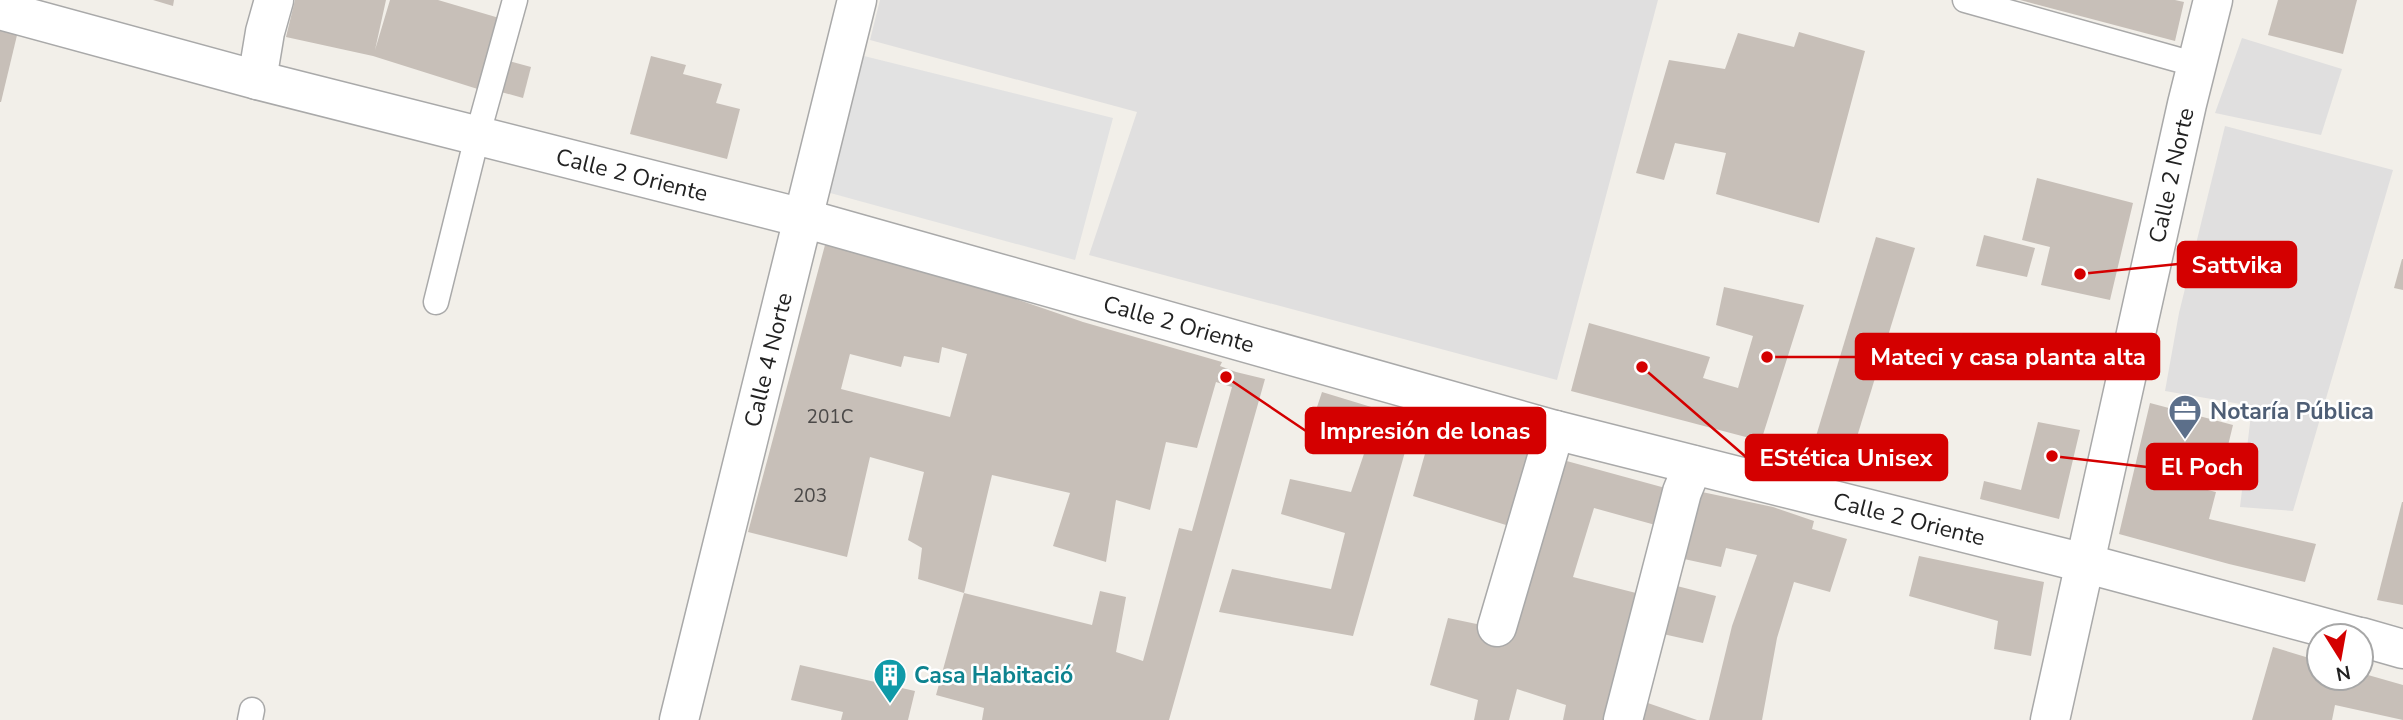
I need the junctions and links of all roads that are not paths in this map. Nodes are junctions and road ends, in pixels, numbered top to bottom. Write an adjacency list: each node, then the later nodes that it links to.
1 (274, 0): 8 (street)
2 (515, 0): 9 (lane)
3 (857, 0): 10 (street, Calle 4 Norte)
4 (1965, 0): 7 (lane)
5 (2213, 0): 7 (street, Calle 2 Norte)
6 (0, 10): 8 (street, Calle 2 Oriente)
7 (2197, 65): 14 (street, Calle 2 Norte)
8 (257, 80): 9 (street, Calle 2 Oriente)
9 (477, 137): 10 (street, Calle 2 Oriente); 11 (lane)
10 (803, 218): 12 (street, Calle 2 Oriente); 19 (street, Calle 4 Norte)
11 (436, 302)
12 (1555, 430): 13 (street, Calle 2 Oriente); 16 (street)
13 (1693, 465): 14 (street, Calle 2 Oriente); 20 (street)
14 (2084, 562): 15 (street, Calle 2 Oriente); 21 (street, Calle 2 Norte)
15 (2305, 622)
16 (1497, 627)
17 (2375, 641): 18 (street, Calle 2 Oriente)
18 (2403, 649)
19 (678, 720)
20 (1623, 720)
21 (2050, 720)

